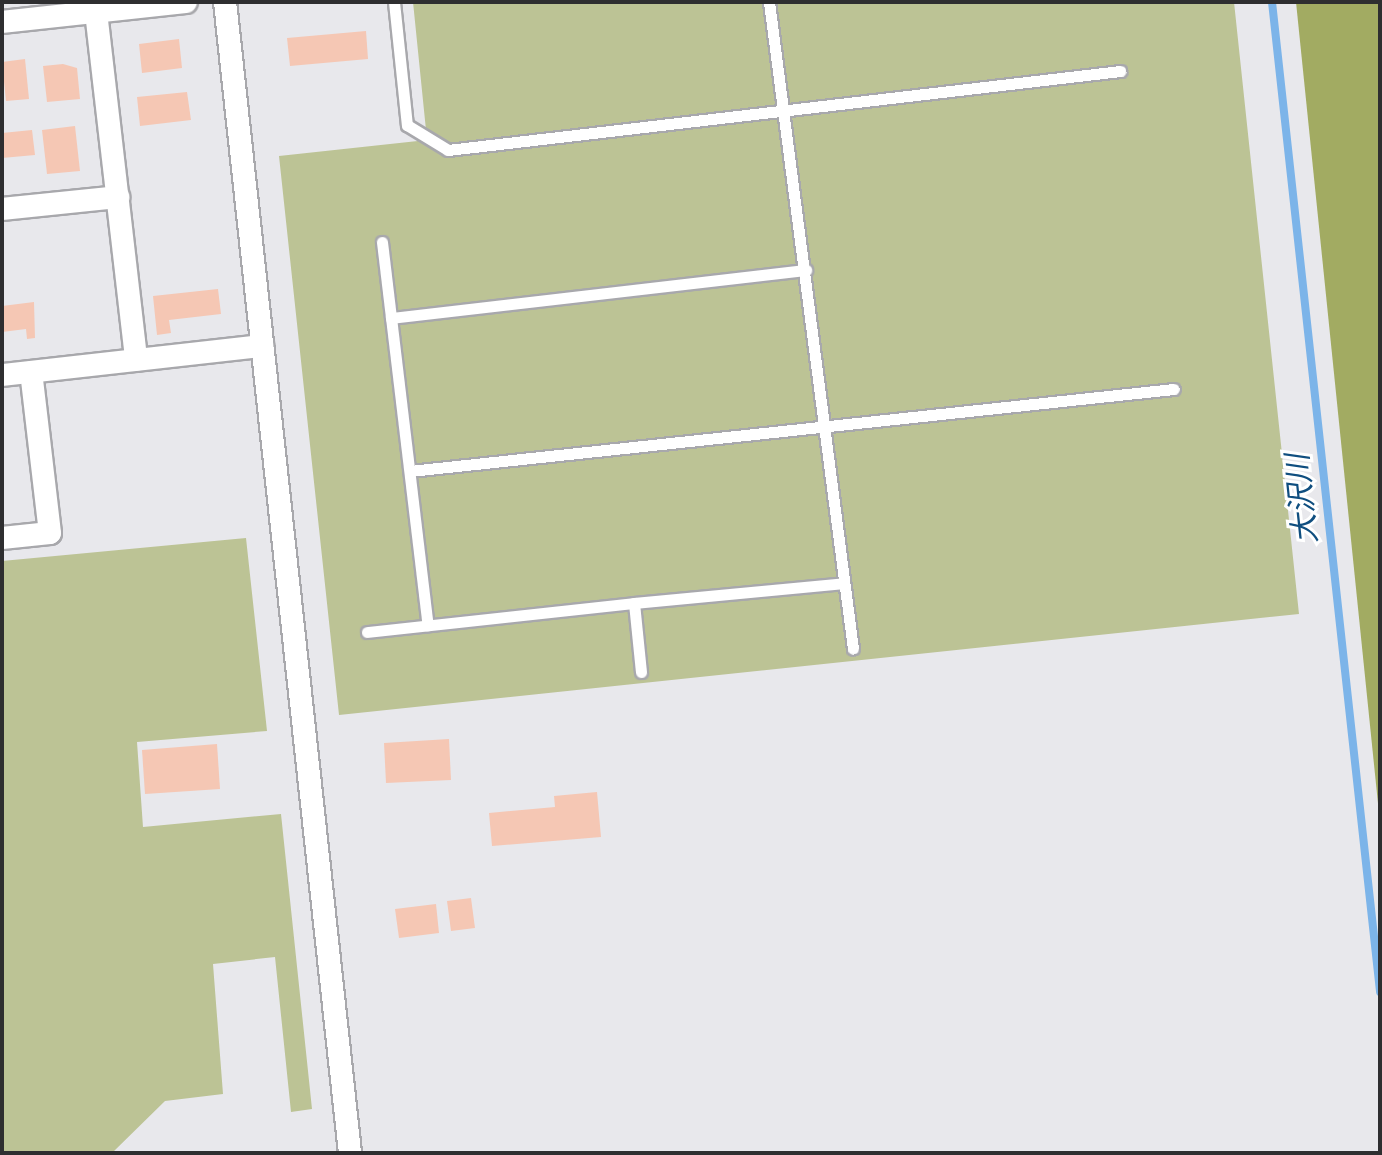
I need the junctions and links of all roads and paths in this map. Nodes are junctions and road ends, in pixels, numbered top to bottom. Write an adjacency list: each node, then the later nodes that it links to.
1 (186, 2): 6 (street)
2 (225, 2): 15 (street)
3 (394, 2): 9 (lane)
4 (769, 2): 9 (lane)
5 (71, 8): 6 (street); 7 (street)
6 (96, 12): 10 (street)
7 (2, 22)
8 (1120, 71): 9 (lane)
9 (787, 111): 13 (lane)
10 (118, 197): 11 (street); 16 (street)
11 (2, 209)
12 (382, 242): 14 (lane)
13 (806, 270): 14 (lane); 20 (lane)
14 (391, 318): 21 (lane)
15 (262, 346): 16 (street); 29 (street)
16 (136, 360): 17 (street)
17 (31, 372): 18 (street); 22 (street)
18 (2, 375)
19 (1174, 389): 20 (lane)
20 (825, 425): 21 (lane); 23 (lane)
21 (410, 471): 25 (lane)
22 (2, 538)
23 (844, 583): 24 (lane); 27 (lane)
24 (634, 603): 25 (lane); 28 (lane)
25 (428, 625): 26 (lane)
26 (367, 632)
27 (853, 649)
28 (641, 672)
29 (350, 1153)

